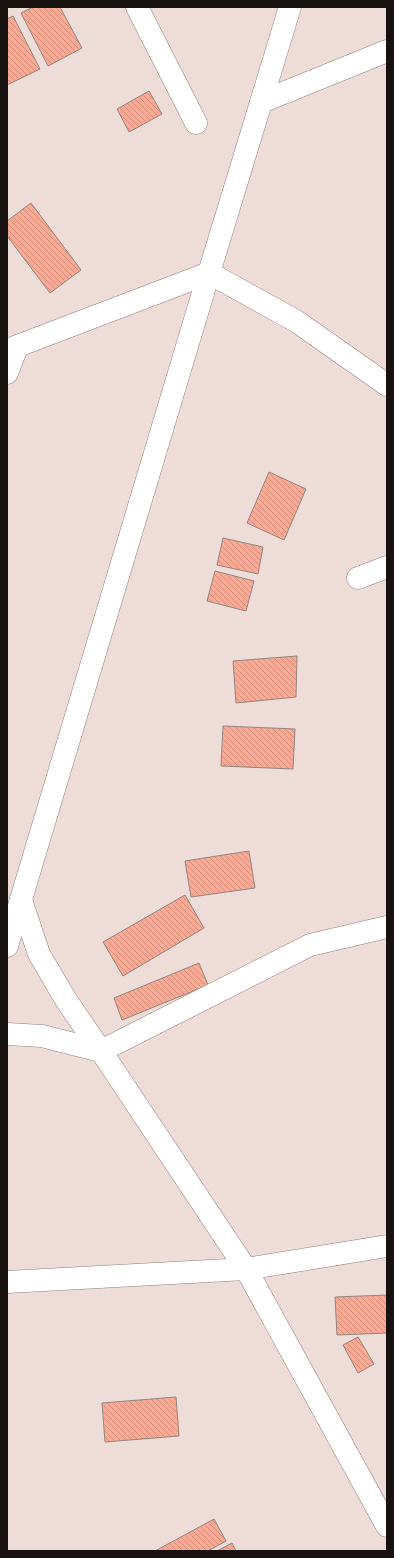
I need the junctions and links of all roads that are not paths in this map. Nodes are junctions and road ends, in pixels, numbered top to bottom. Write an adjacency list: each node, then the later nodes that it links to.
1 (137, 7): 5 (street)
2 (290, 7): 4 (street)
3 (387, 51): 4 (street)
4 (261, 102): 6 (street)
5 (196, 123)
6 (209, 273): 7 (street); 9 (street); 12 (street)
7 (12, 348): 8 (street)
8 (7, 372)
9 (387, 385)
10 (387, 567): 11 (street)
11 (358, 578)
12 (21, 900): 14 (street); 16 (street)
13 (387, 927): 16 (street)
14 (7, 946)
15 (7, 1034): 16 (street)
16 (101, 1051): 18 (street)
17 (387, 1246): 18 (street)
18 (246, 1268): 19 (street); 20 (street)
19 (7, 1282)
20 (387, 1526)

